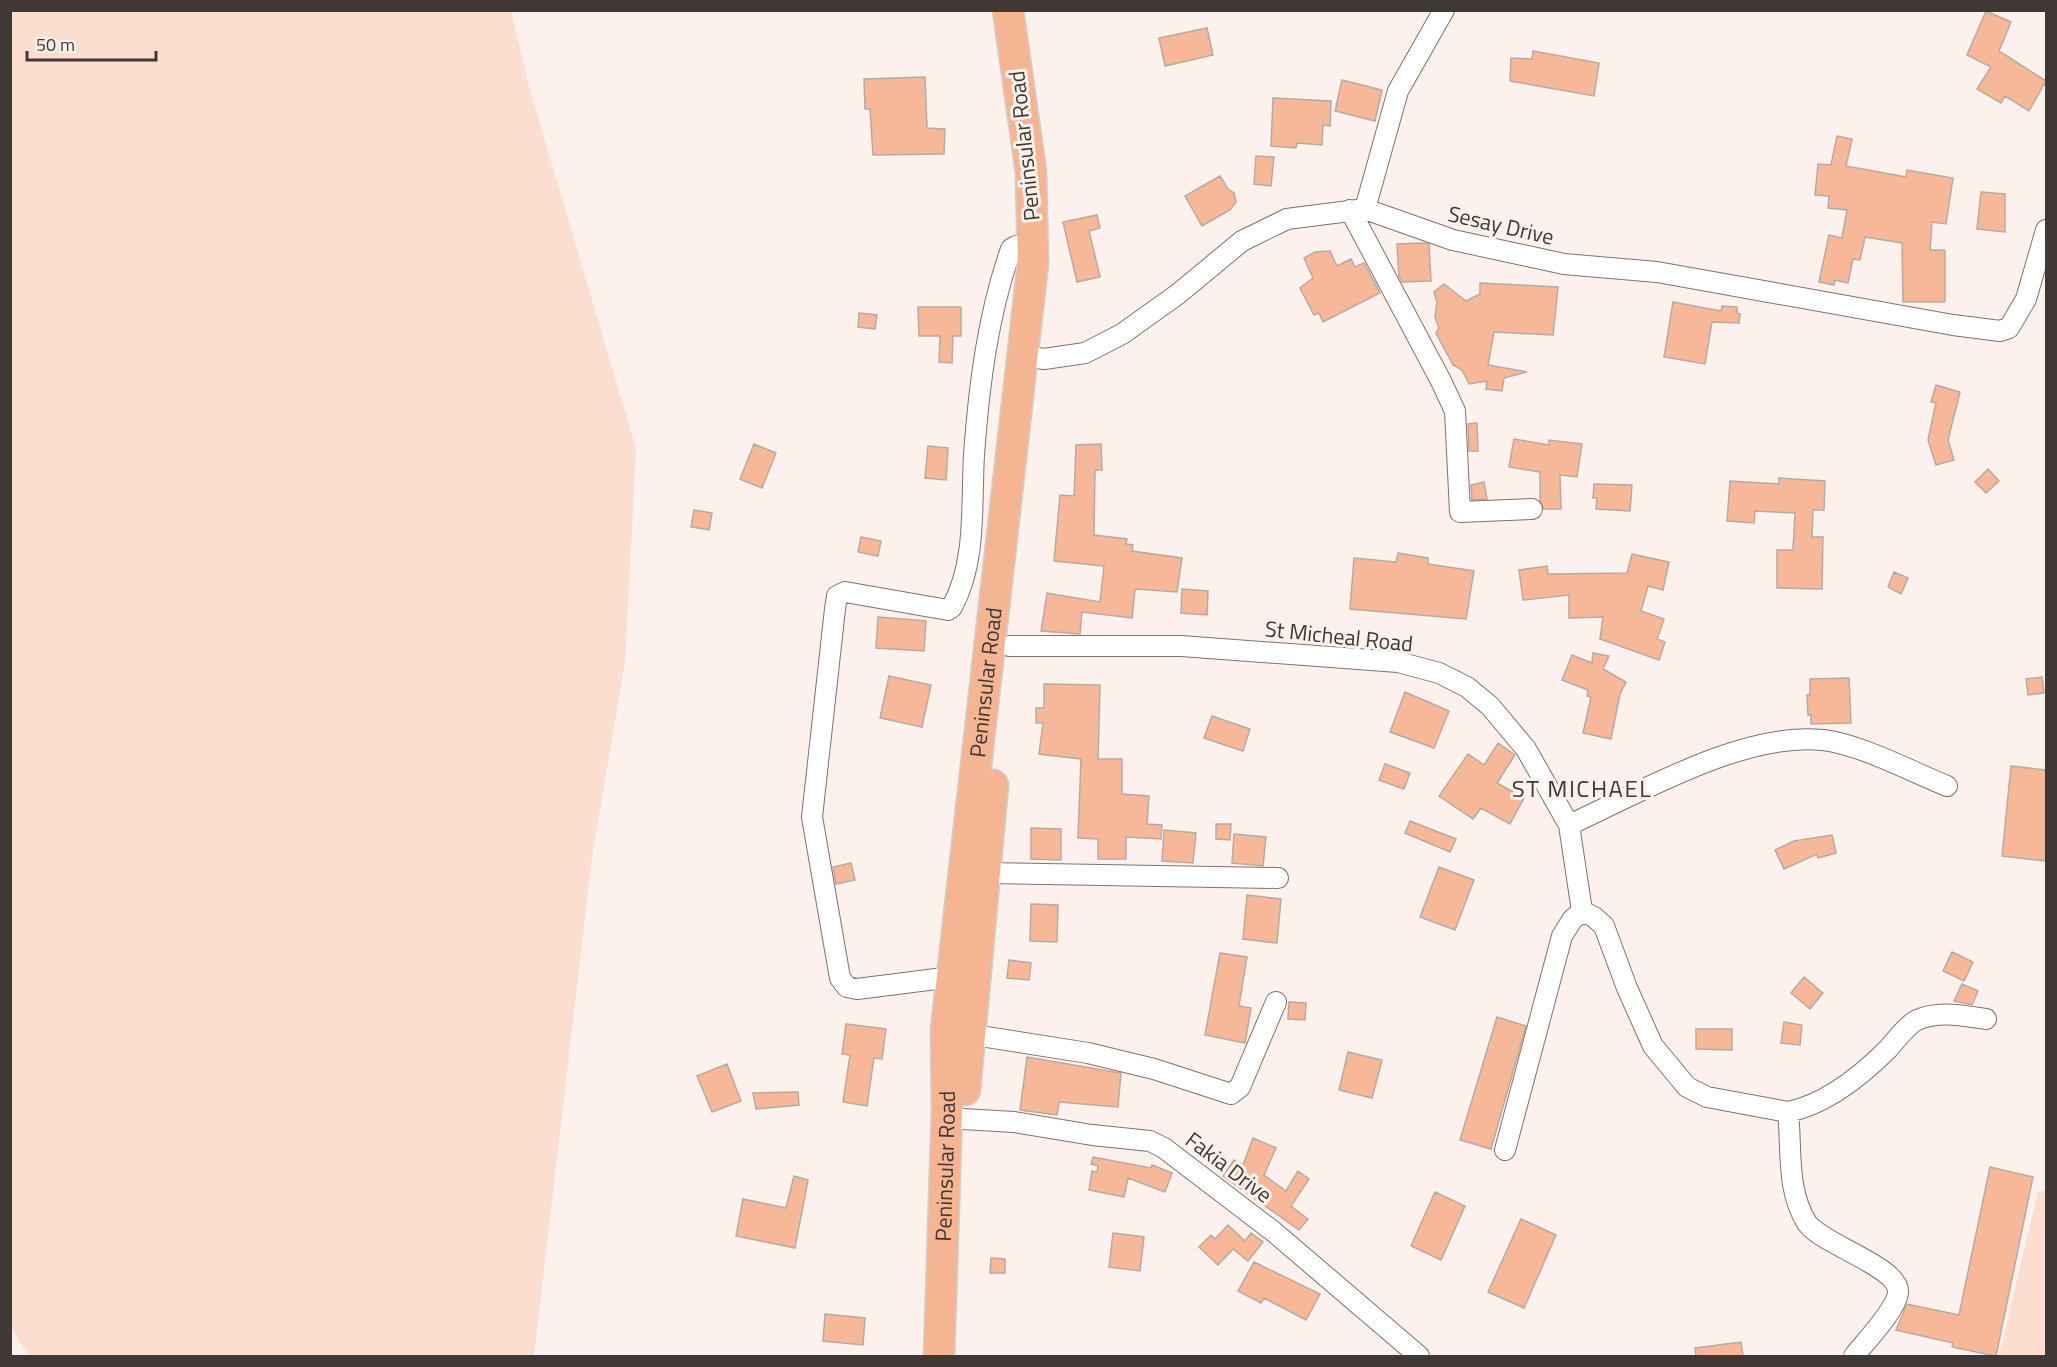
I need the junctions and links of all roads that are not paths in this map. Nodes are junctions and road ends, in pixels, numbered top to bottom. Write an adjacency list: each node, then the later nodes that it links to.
1 (1008, 10): 6 (main road, Peninsular Road)
2 (1026, 10): 7 (main road, Peninsular Road)
3 (1444, 10): 4 (street)
4 (1357, 209): 5 (street, Sesay Drive); 7 (street, Sesay Drive); 8 (street)
5 (2046, 230)
6 (1033, 246): 7 (main road, Peninsular Road); 15 (street)
7 (1034, 357): 9 (main road, Peninsular Road); 15 (main road, Peninsular Road)
8 (1532, 509)
9 (1009, 646): 11 (street, St Micheal Road); 12 (main road, Peninsular Road)
10 (1947, 786): 11 (street)
11 (1569, 825): 14 (street, St Micheal Road)
12 (985, 873): 13 (street); 18 (main road, Peninsular Road)
13 (1278, 878)
14 (1582, 911): 19 (street); 21 (street)
15 (952, 977): 18 (main road, Peninsular Road)
16 (1276, 1002): 18 (street)
17 (1986, 1019): 19 (street)
18 (957, 1032): 20 (main road, Peninsular Road); 22 (main road, Peninsular Road)
19 (1788, 1112): 25 (street)
20 (963, 1119): 23 (main road, Peninsular Road); 24 (street, Fakia Drive)
21 (1505, 1150)
22 (939, 1356)
23 (958, 1356)
24 (1419, 1356)
25 (1854, 1356)

